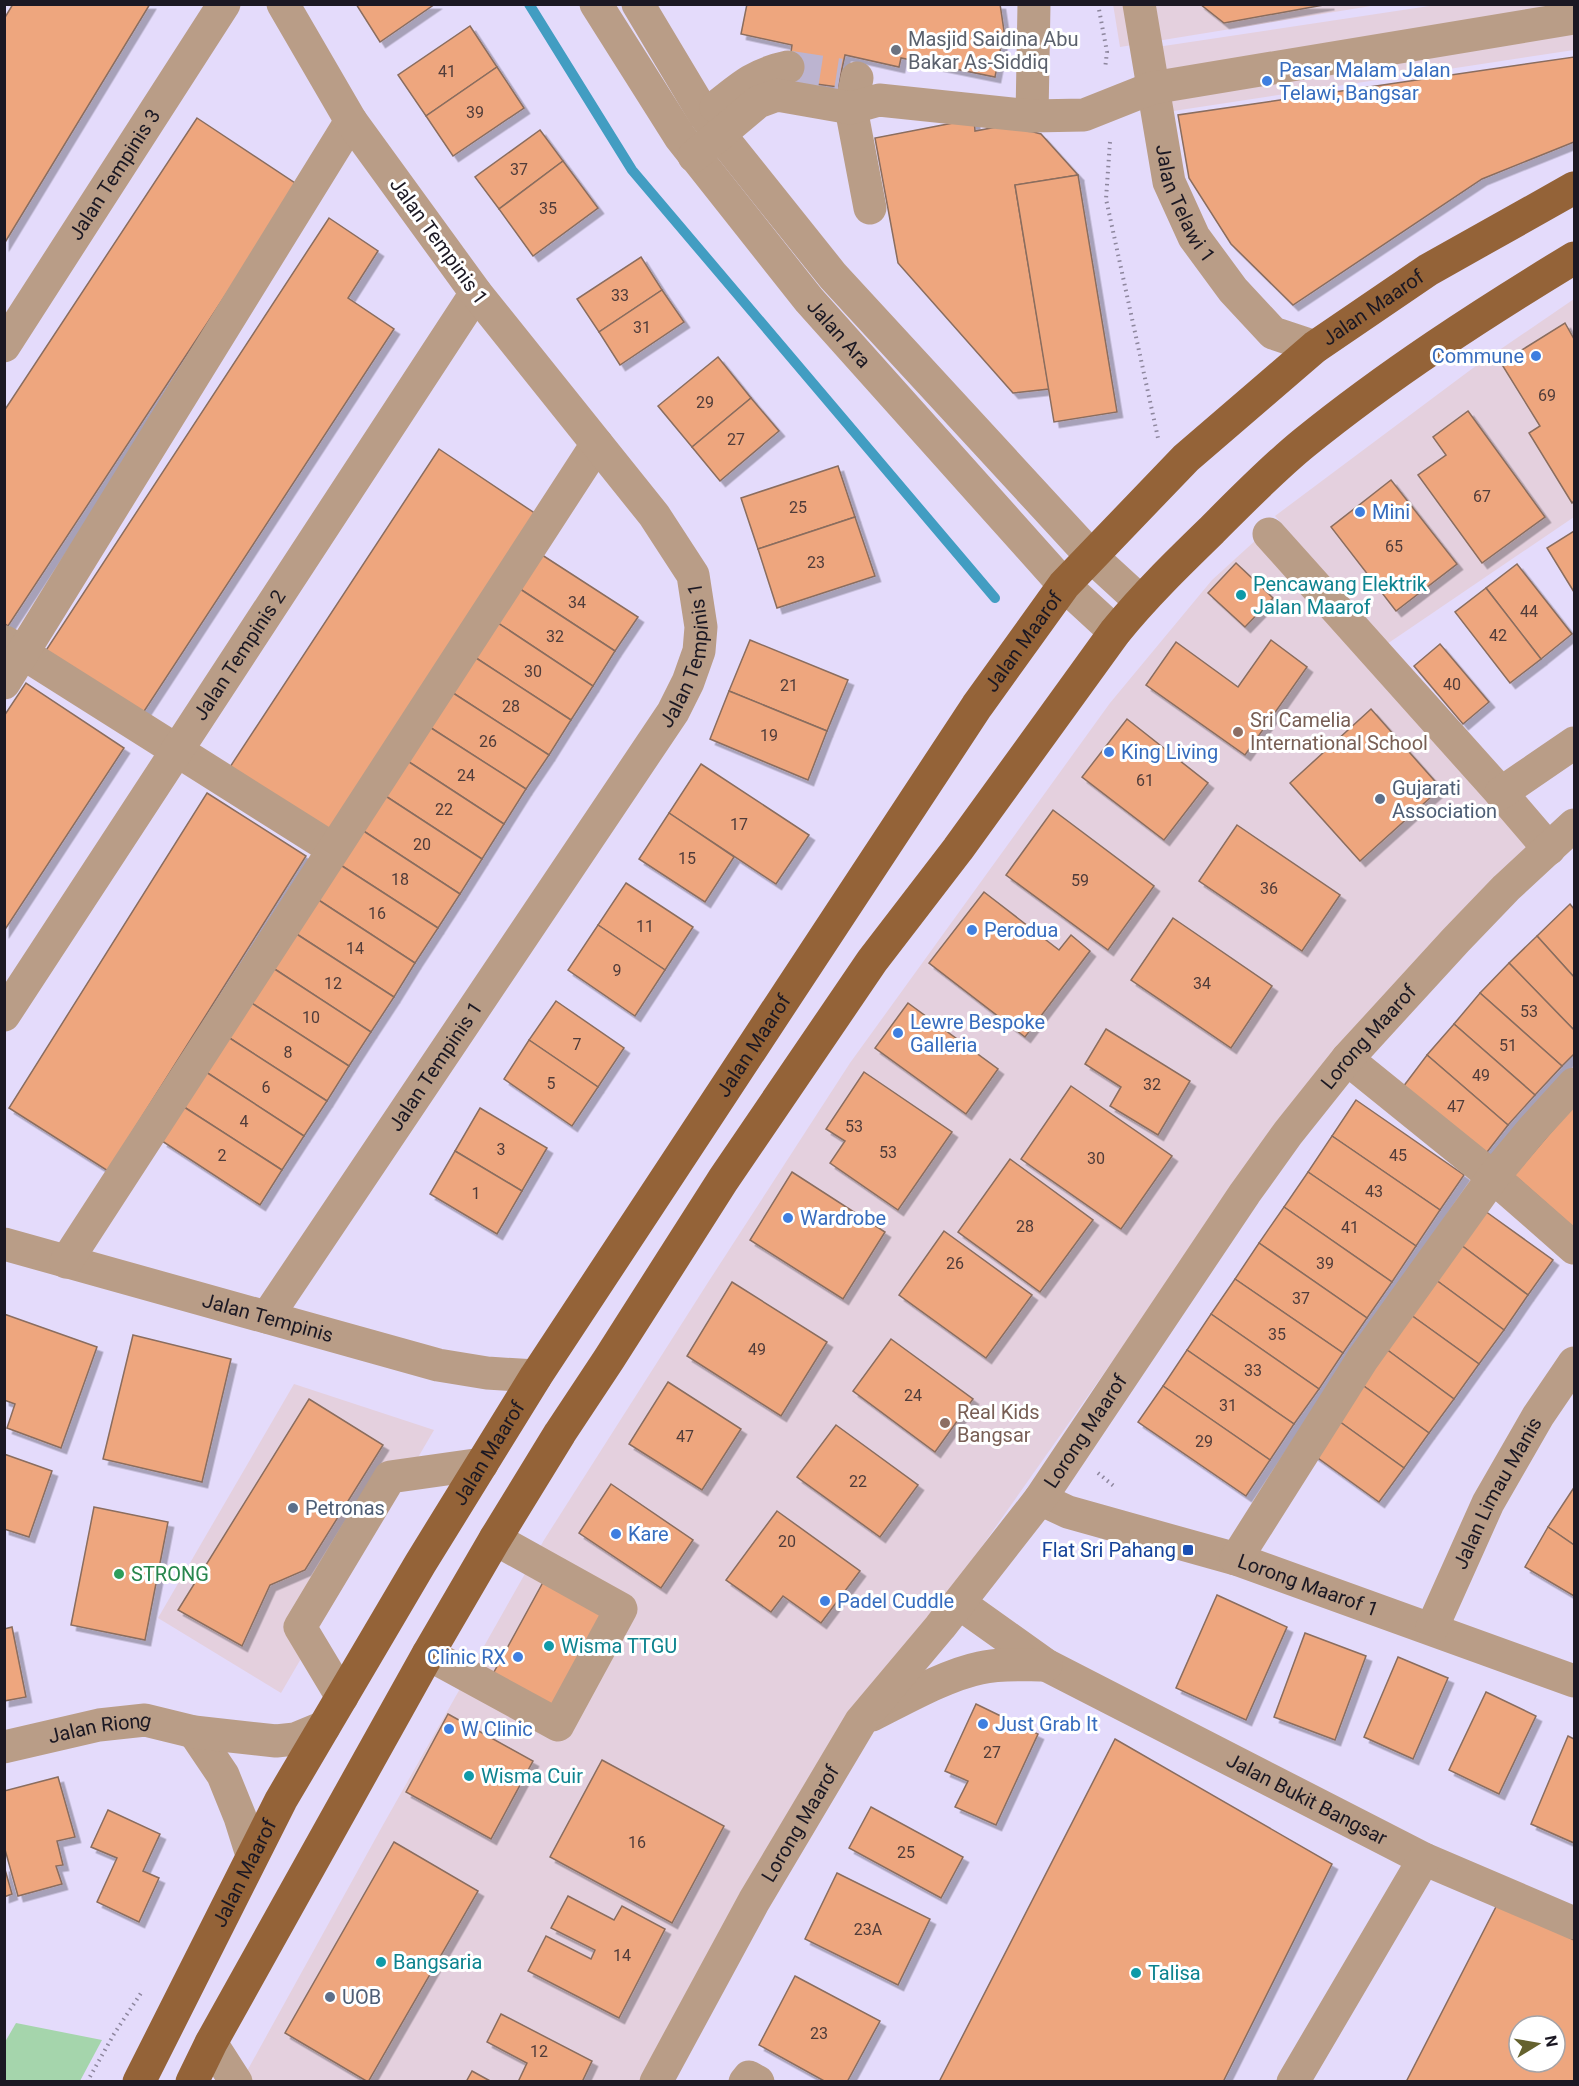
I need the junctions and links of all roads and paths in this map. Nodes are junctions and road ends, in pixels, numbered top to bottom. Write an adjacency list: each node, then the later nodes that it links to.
1 (224, 4): 21 (street, Jalan Tempinis 3)
2 (282, 4): 14 (street, Jalan Tempinis 1)
3 (596, 4): 16 (street, Jalan Ara)
4 (638, 4): 15 (street, Jalan Ara)
5 (1034, 4): 13 (street)
6 (1098, 4): 12 (path)
7 (1139, 4): 10 (street, Jalan Telawi 1)
8 (1575, 18): 10 (street)
9 (788, 67): 15 (street)
10 (1152, 88): 12 (street); 22 (street, Jalan Telawi 1)
11 (857, 90): 13 (street); 15 (street); 18 (street)
12 (1108, 105): 13 (street); 23 (path)
13 (1032, 116)
14 (351, 121): 20 (street, Jalan Tempinis 1); 30 (street)
15 (712, 125): 16 (street); 26 (street, Jalan Ara)
16 (687, 146): 27 (street, Jalan Ara)
17 (1575, 188): 22 (main road, Jalan Maarof)
18 (870, 208)
19 (1575, 258): 28 (main road)
20 (476, 293): 24 (street, Jalan Tempinis 1); 33 (street, Jalan Tempinis 2)
21 (4, 346)
22 (1314, 347): 26 (main road, Jalan Maarof)
23 (1158, 438)
24 (597, 444): 36 (street); 45 (street, Jalan Tempinis 1)
25 (1269, 534): 34 (street)
26 (1092, 557): 27 (main road, Jalan Maarof); 28 (street, Jalan Ara)
27 (1064, 585): 29 (street, Jalan Ara); 47 (main road, Jalan Maarof)
28 (1140, 601): 29 (main road)
29 (1115, 632): 50 (main road)
30 (14, 647): 31 (street); 33 (street)
31 (4, 682)
32 (1575, 743): 34 (street)
33 (177, 751): 36 (street); 38 (street, Jalan Tempinis 2)
34 (1502, 793): 37 (street)
35 (1575, 825): 37 (street, Lorong Maarof)
36 (333, 849): 44 (street)
37 (1549, 849): 39 (street, Lorong Maarof)
38 (4, 1016)
39 (1347, 1059): 41 (street); 49 (street, Lorong Maarof)
40 (1575, 1084): 41 (street)
41 (1493, 1177): 43 (street); 51 (street)
42 (4, 1244): 44 (street, Jalan Tempinis)
43 (1575, 1248)
44 (66, 1262): 45 (street, Jalan Tempinis)
45 (267, 1317): 47 (street, Jalan Tempinis)
46 (1575, 1363): 53 (street, Jalan Limau Manis)
47 (536, 1376): 48 (main road, Jalan Maarof)
48 (482, 1464): 57 (main road, Jalan Maarof); 57 (street)
49 (1040, 1499): 51 (street, Lorong Maarof 1); 52 (street, Lorong Maarof)
50 (495, 1539): 54 (main road); 54 (street)
51 (1236, 1559): 53 (street, Lorong Maarof 1)
52 (958, 1603): 55 (street, Jalan Bukit Bangsar); 58 (street, Lorong Maarof)
53 (1432, 1628): 56 (street, Lorong Maarof 1)
54 (428, 1654): 65 (main road)
55 (1046, 1665): 58 (street, Jalan Bukit Bangsar); 63 (street, Jalan Bukit Bangsar)
56 (1575, 1681)
57 (342, 1696): 59 (main road, Jalan Maarof)
58 (861, 1721): 66 (street, Lorong Maarof)
59 (324, 1727): 60 (street, Jalan Riong); 62 (main road, Jalan Maarof)
60 (194, 1732): 61 (street, Jalan Riong); 62 (street)
61 (4, 1747)
62 (252, 1855): 67 (main road, Jalan Maarof)
63 (1424, 1859): 64 (street, Jalan Bukit Bangsar); 72 (street)
64 (1575, 1923)
65 (212, 2043): 68 (main road); 69 (street)
66 (660, 2080)
67 (139, 2082)
68 (192, 2082)
69 (236, 2082)
70 (745, 2082): 71 (street)
71 (758, 2082)
72 (1293, 2082)

